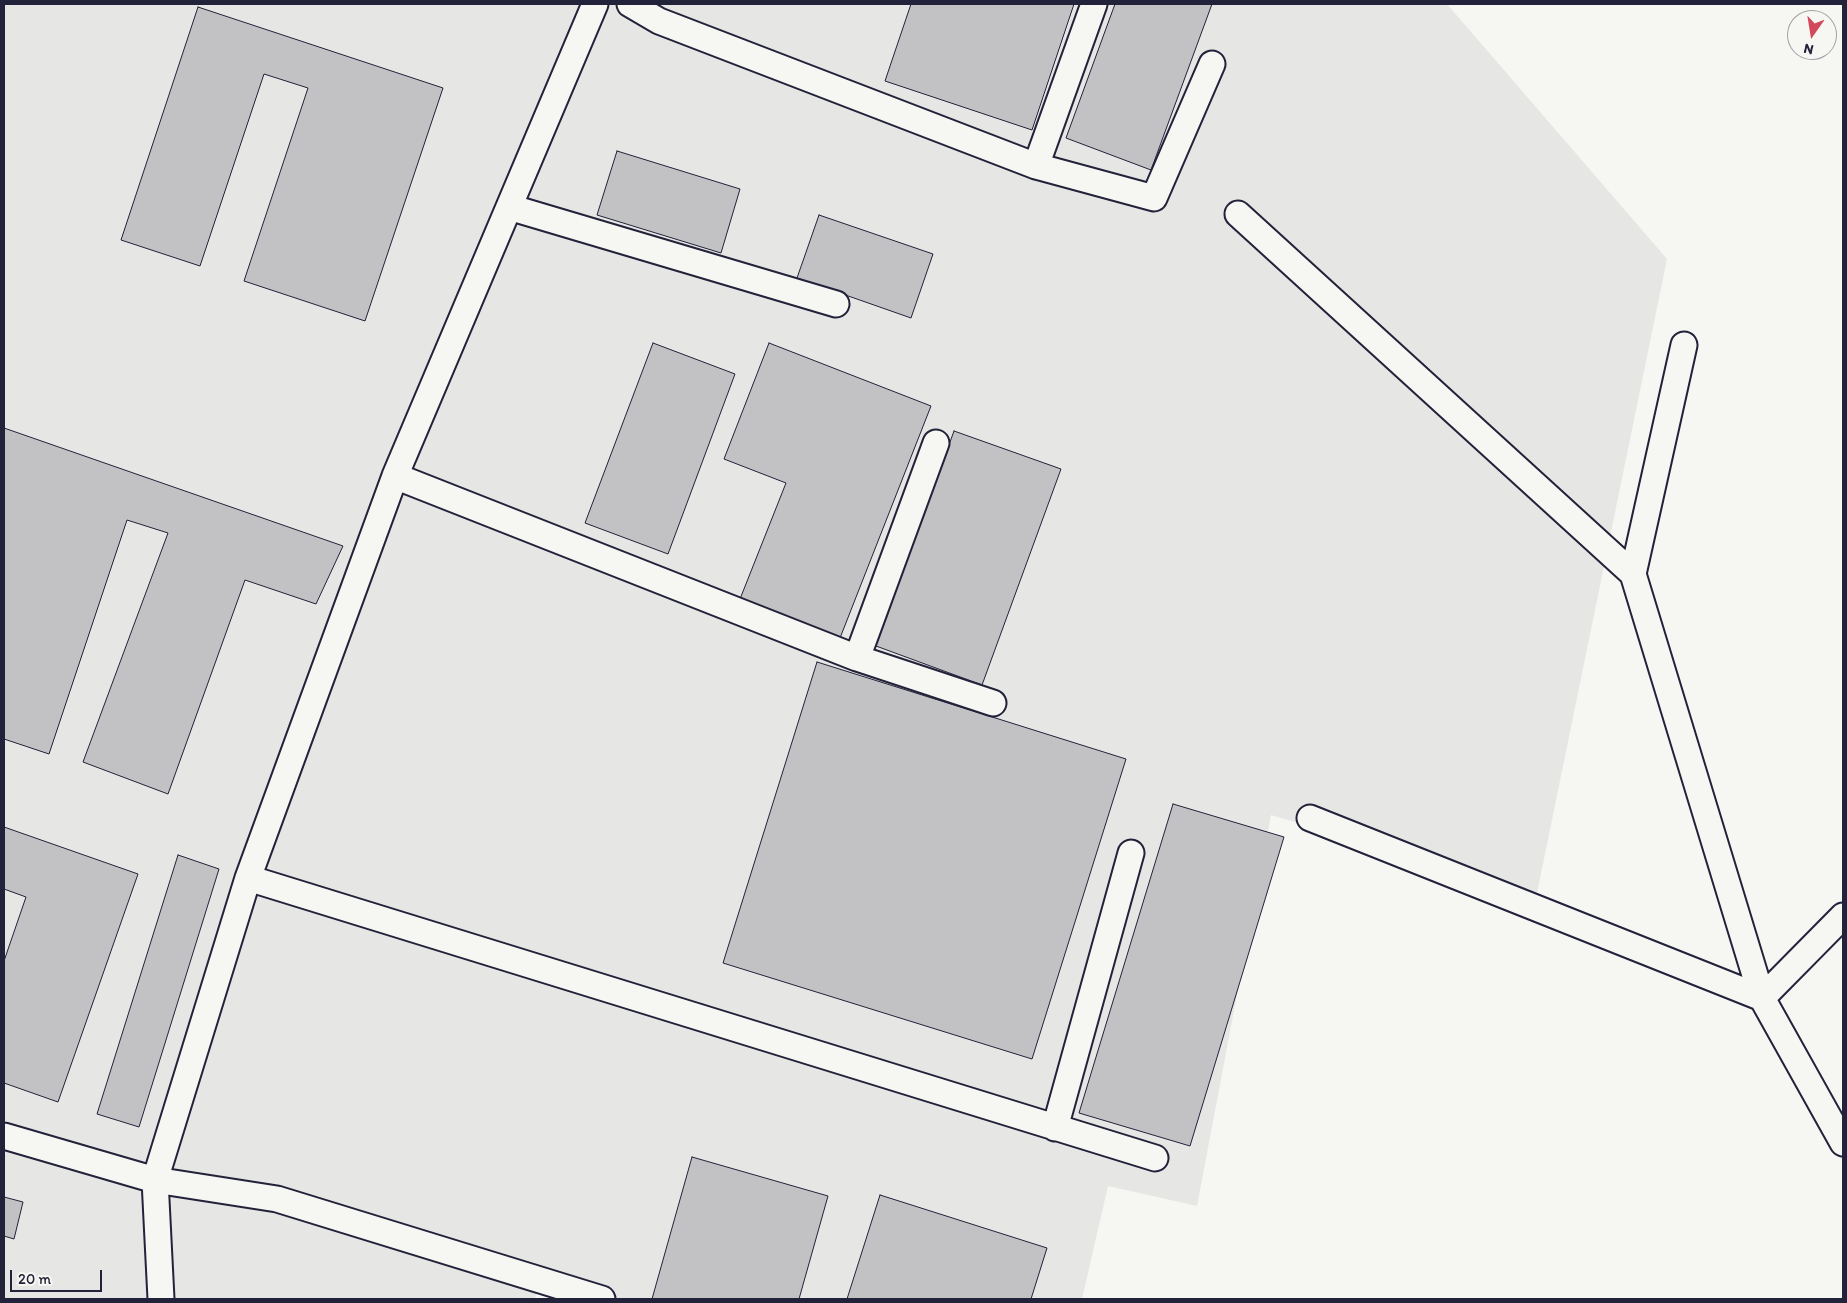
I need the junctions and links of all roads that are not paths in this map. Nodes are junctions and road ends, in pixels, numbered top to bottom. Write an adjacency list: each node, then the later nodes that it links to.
1 (595, 4): 6 (street)
2 (630, 4): 5 (street)
3 (1094, 4): 5 (street)
4 (1212, 64): 5 (street)
5 (1036, 166)
6 (510, 207): 8 (street); 11 (street)
7 (1238, 214): 12 (street)
8 (836, 304)
9 (1684, 345): 12 (street)
10 (936, 443): 13 (street)
11 (395, 476): 13 (street); 17 (street)
12 (1632, 574): 19 (street)
13 (857, 658): 14 (street)
14 (993, 703)
15 (1310, 818): 19 (street)
16 (1130, 853): 20 (street)
17 (248, 878): 20 (street); 24 (street)
18 (1843, 916): 19 (street)
19 (1762, 998): 22 (street)
20 (1055, 1128): 23 (street)
21 (4, 1136): 24 (street)
22 (1843, 1143)
23 (1154, 1158)
24 (155, 1180): 25 (street); 26 (street)
25 (161, 1299)
26 (602, 1299)

